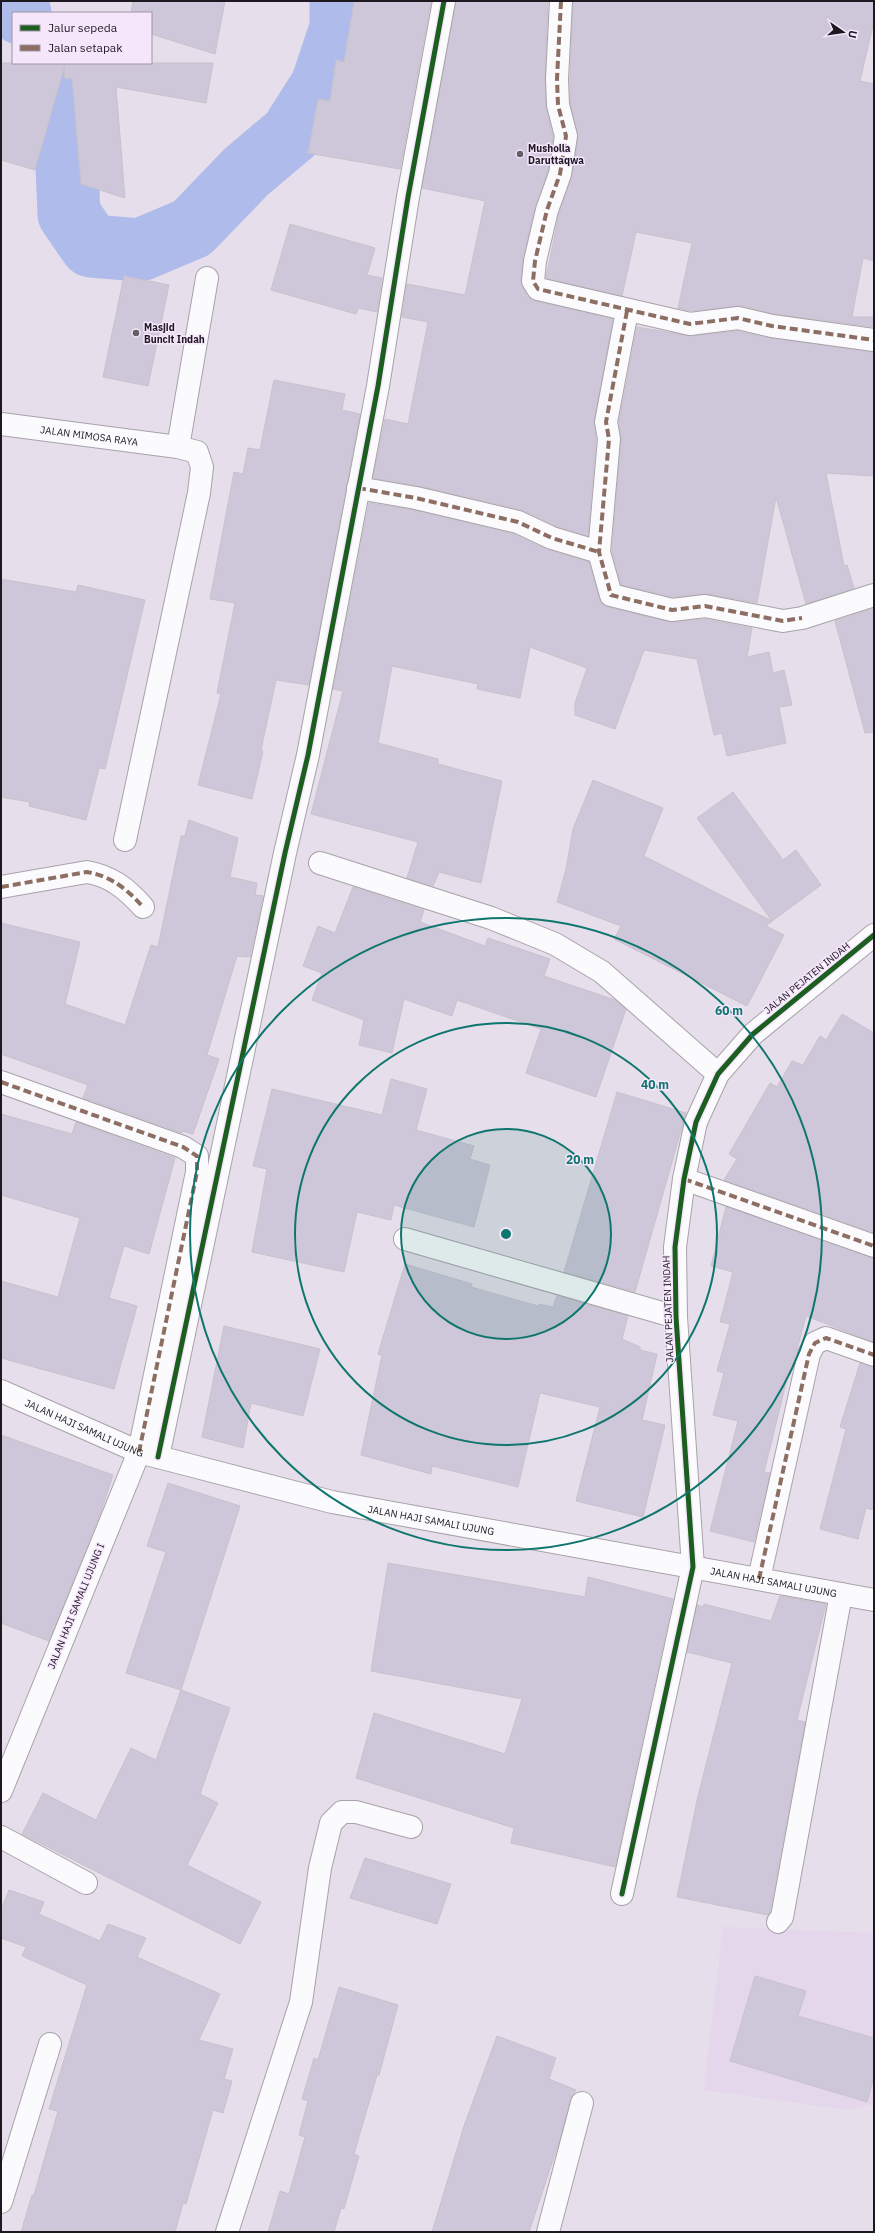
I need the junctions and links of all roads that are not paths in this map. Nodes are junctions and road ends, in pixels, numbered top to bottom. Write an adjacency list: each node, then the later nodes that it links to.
1 (444, 1): 8 (street)
2 (561, 1): 4 (street)
3 (207, 278): 7 (street)
4 (627, 311): 5 (street); 9 (street)
5 (874, 340)
6 (1, 424): 7 (street, JALAN MIMOSA RAYA)
7 (178, 447): 11 (street, JALAN MIMOSA RAYA)
8 (358, 488): 9 (street); 24 (street)
9 (599, 552): 10 (street)
10 (874, 595)
11 (125, 840)
12 (320, 863): 16 (street)
13 (1, 887): 14 (street)
14 (143, 907)
15 (874, 935): 16 (street, JALAN PEJATEN INDAH)
16 (718, 1074): 18 (street, JALAN PEJATEN INDAH)
17 (1, 1082): 24 (street)
18 (684, 1179): 20 (street); 21 (street, JALAN PEJATEN INDAH)
19 (405, 1239): 21 (street)
20 (874, 1246)
21 (676, 1316): 25 (street, JALAN PEJATEN INDAH)
22 (874, 1355): 26 (street)
23 (1, 1391): 24 (street, JALAN HAJI SAMALI UJUNG)
24 (148, 1454): 25 (street, JALAN HAJI SAMALI UJUNG); 29 (street, JALAN HAJI SAMALI UJUNG I)
25 (693, 1567): 26 (street, JALAN HAJI SAMALI UJUNG); 34 (street, JALAN PEJATEN INDAH)
26 (759, 1579): 27 (street, JALAN HAJI SAMALI UJUNG)
27 (841, 1594): 28 (street, JALAN HAJI SAMALI UJUNG); 35 (street)
28 (874, 1600)
29 (7, 1758): 30 (street, JALAN HAJI SAMALI UJUNG I)
30 (1, 1791)
31 (411, 1827): 39 (street)
32 (1, 1837): 33 (street)
33 (86, 1883)
34 (622, 1894)
35 (778, 1922)
36 (50, 2044): 38 (street)
37 (582, 2103): 40 (street)
38 (1, 2202)
39 (227, 2232)
40 (548, 2232)

